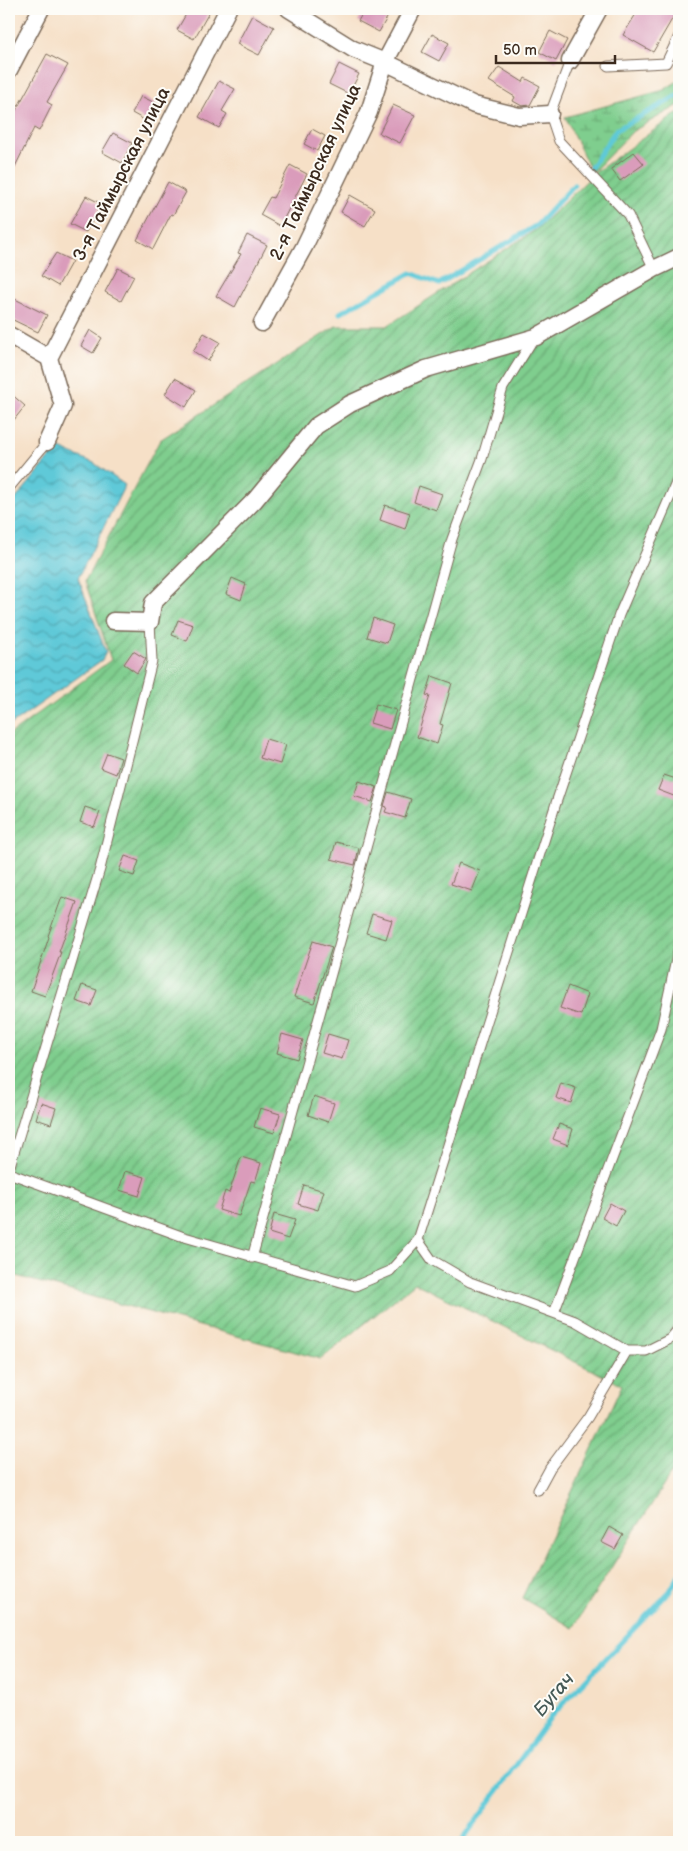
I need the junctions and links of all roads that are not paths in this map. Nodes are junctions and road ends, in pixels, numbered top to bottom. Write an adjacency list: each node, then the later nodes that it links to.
1 (41, 9): 10 (street)
2 (228, 9): 17 (street, 3-я Таймырская улица)
3 (289, 9): 7 (street)
4 (413, 9): 7 (street, 2-я Таймырская улица)
5 (599, 9): 8 (street)
6 (679, 36): 9 (lane)
7 (385, 62): 11 (street); 14 (street, 2-я Таймырская улица)
8 (570, 62): 11 (lane)
9 (608, 66)
10 (9, 70)
11 (550, 114): 13 (lane)
12 (679, 258): 13 (street)
13 (654, 269): 16 (street)
14 (262, 323)
15 (9, 335): 17 (street)
16 (534, 338): 22 (street); 27 (lane)
17 (49, 358): 18 (street)
18 (48, 442): 20 (lane)
19 (679, 476): 26 (lane)
20 (9, 488)
21 (113, 622): 22 (street)
22 (150, 622): 24 (lane)
23 (679, 946): 28 (lane)
24 (9, 1169)
25 (9, 1173): 27 (lane)
26 (418, 1240): 27 (lane); 28 (lane)
27 (252, 1258)
28 (554, 1313): 30 (lane)
29 (679, 1328): 30 (lane)
30 (628, 1351): 31 (lane)
31 (538, 1490)

